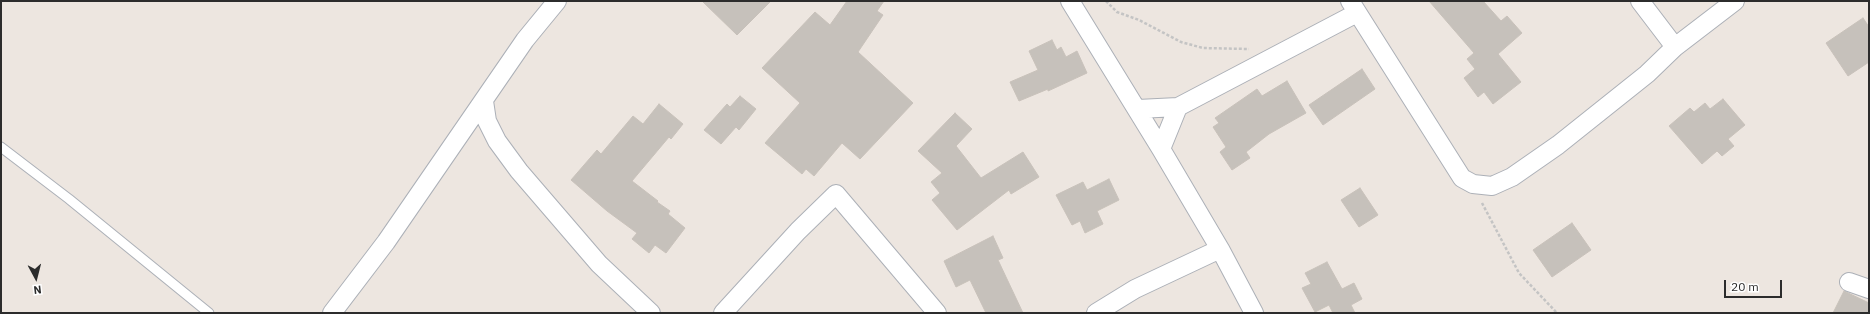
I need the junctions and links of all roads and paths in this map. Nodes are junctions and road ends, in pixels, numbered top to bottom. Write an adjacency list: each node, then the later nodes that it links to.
1 (557, 1): 9 (street)
2 (1070, 1): 11 (street)
3 (1106, 1): 8 (path)
4 (1640, 1): 7 (street)
5 (1735, 1): 7 (street)
6 (1353, 7): 8 (street); 14 (street)
7 (1675, 47): 14 (street)
8 (1271, 59): 10 (street)
9 (484, 101): 18 (street); 20 (street)
10 (1178, 107): 11 (street); 13 (street)
11 (1138, 109): 13 (street)
12 (1, 147): 19 (lane)
13 (1161, 148): 15 (street)
14 (1472, 184): 25 (path)
15 (1220, 249): 23 (street); 24 (street)
16 (1848, 282): 17 (street)
17 (1869, 289)
18 (330, 312)
19 (209, 313)
20 (651, 313)
21 (723, 313): 22 (street)
22 (938, 313)
23 (1096, 313)
24 (1254, 313)
25 (1557, 313)

